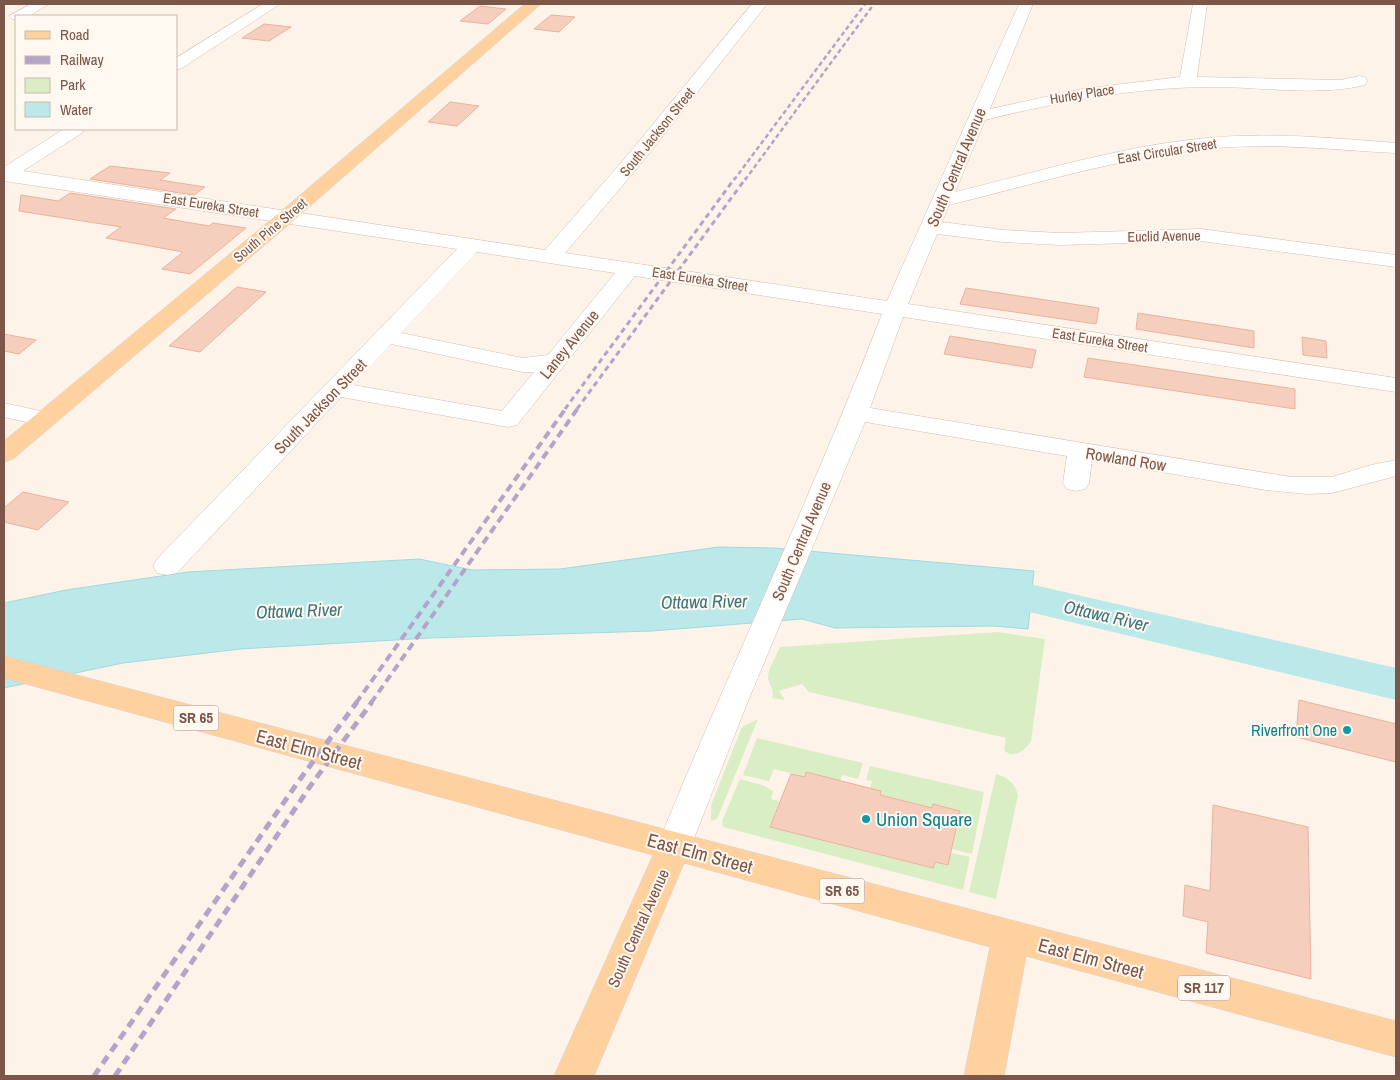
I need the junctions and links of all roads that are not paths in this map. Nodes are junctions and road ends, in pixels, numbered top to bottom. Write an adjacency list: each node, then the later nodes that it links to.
1 (42, 4): 7 (street)
2 (273, 4): 8 (street)
3 (534, 4): 16 (main road, South Pine Street)
4 (760, 4): 19 (street, South Jackson Street)
5 (1026, 4): 11 (street, South Central Avenue)
6 (1200, 4): 10 (street)
7 (19, 15)
8 (178, 64)
9 (1359, 81): 10 (street, Hurley Place)
10 (1188, 82): 11 (street, Hurley Place)
11 (977, 117): 15 (street, South Central Avenue)
12 (74, 130): 14 (street)
13 (1396, 148): 15 (street, East Circular Street)
14 (4, 174): 16 (street, East Eureka Street)
15 (942, 201): 17 (street, South Central Avenue)
16 (286, 217): 18 (street, East Eureka Street); 29 (main road, South Pine Street)
17 (930, 227): 20 (street, Euclid Avenue); 22 (street, South Central Avenue)
18 (472, 245): 19 (street, East Eureka Street); 23 (street, South Jackson Street)
19 (550, 257): 21 (street, East Eureka Street)
20 (1396, 261)
21 (629, 269): 22 (street, East Eureka Street); 24 (street, Laney Avenue)
22 (895, 309): 25 (street, East Eureka Street); 28 (street, South Central Avenue)
23 (388, 335): 24 (street); 26 (street, South Jackson Street)
24 (555, 361): 26 (street, Laney Avenue)
25 (1396, 385)
26 (337, 389): 34 (street, South Jackson Street)
27 (4, 410): 29 (street)
28 (856, 413): 30 (street, Rowland Row); 36 (street, South Central Avenue)
29 (45, 419): 31 (main road, South Pine Street)
30 (1081, 451): 32 (street, Rowland Row); 33 (street)
31 (4, 454)
32 (1396, 468)
33 (1076, 483)
34 (167, 566)
35 (4, 667): 36 (main road, East Elm Street / SR 65)
36 (674, 846): 37 (main road, East Elm Street / SR 65); 39 (main road, South Central Avenue)
37 (1011, 936): 38 (main road, East Elm Street / SR 117); 40 (main road)
38 (1396, 1039)
39 (574, 1076)
40 (984, 1076)

